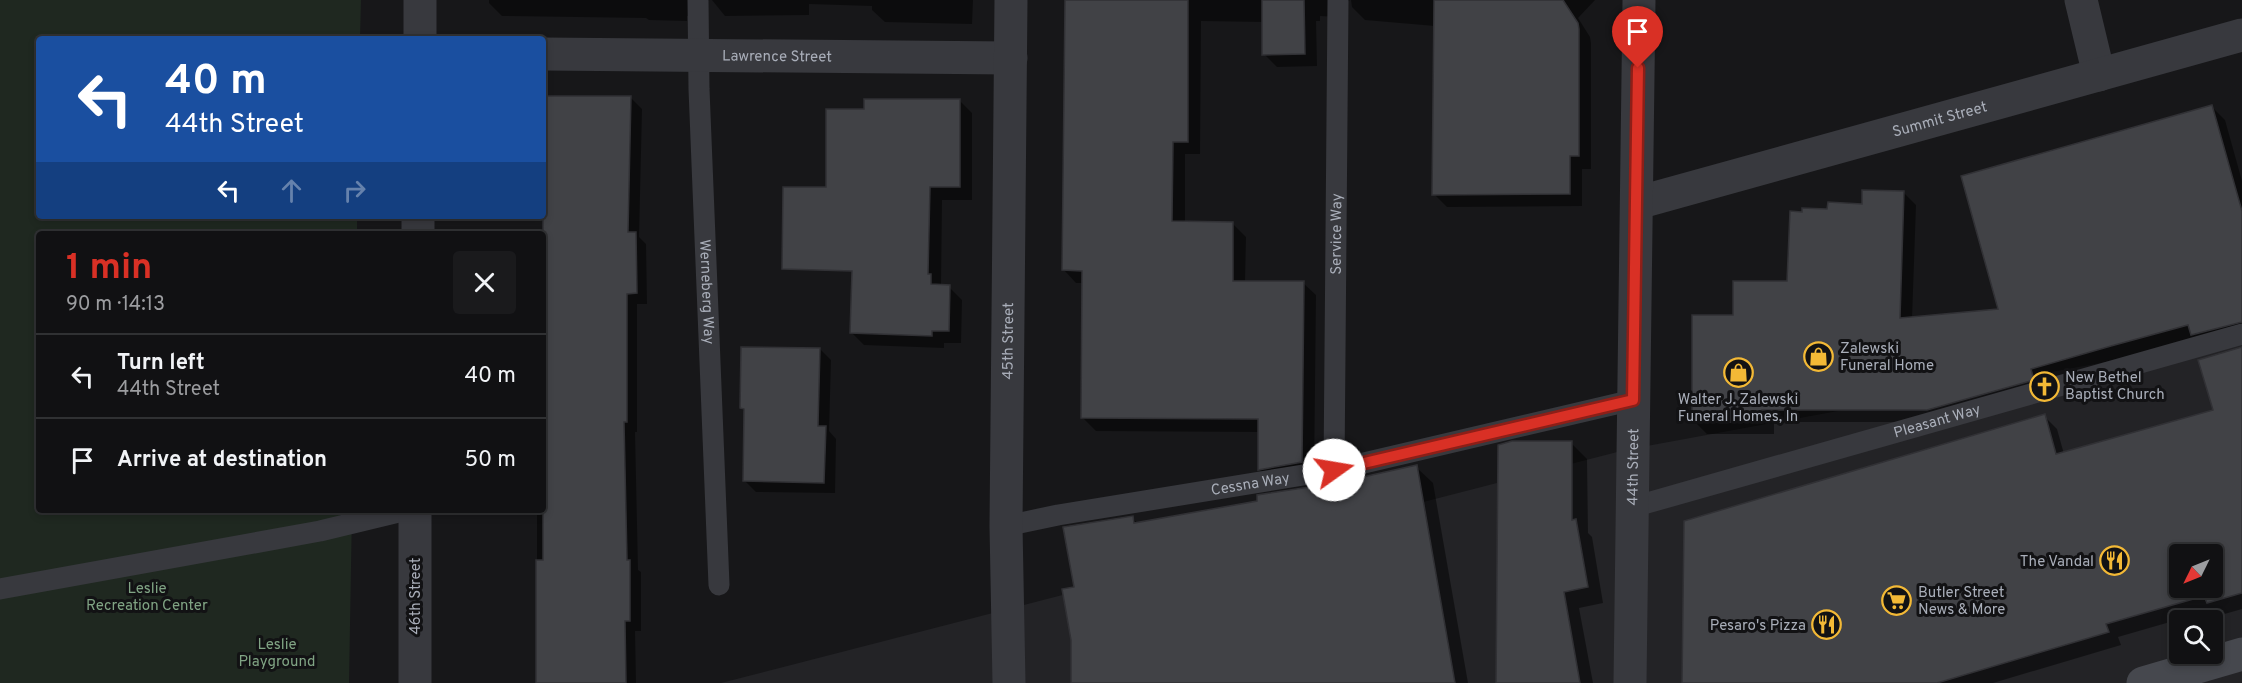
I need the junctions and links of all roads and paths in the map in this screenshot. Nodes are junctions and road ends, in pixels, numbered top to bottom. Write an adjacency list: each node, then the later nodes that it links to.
1 (420, 0): 8 (street)
2 (698, 0): 10 (lane, Werneberg Way)
3 (1011, 0): 11 (street, 45th Street)
4 (1338, 0): 16 (lane, Service Way)
5 (1639, 0): 13 (street, 44th Street)
6 (2081, 0): 12 (street)
7 (2242, 35): 12 (street, Summit Street)
8 (420, 36)
9 (546, 54): 10 (street, Lawrence Street)
10 (698, 56): 11 (street, Lawrence Street); 21 (lane, Werneberg Way)
11 (1011, 58): 20 (street, 45th Street)
12 (2099, 75): 13 (street, Summit Street)
13 (1637, 203): 15 (street, 44th Street)
14 (2242, 334): 17 (lane, Pleasant Way)
15 (1633, 400): 16 (lane, Cessna Way); 17 (street, 44th Street)
16 (1334, 470): 20 (lane, Cessna Way)
17 (1633, 507): 26 (street, 44th Street)
18 (395, 513): 22 (lane)
19 (415, 513): 24 (street, 46th Street)
20 (1006, 526): 25 (street, 45th Street)
21 (719, 585)
22 (0, 589)
23 (2242, 654): 27 (main road)
24 (415, 683)
25 (1009, 683)
26 (1630, 683)
27 (2143, 683)

